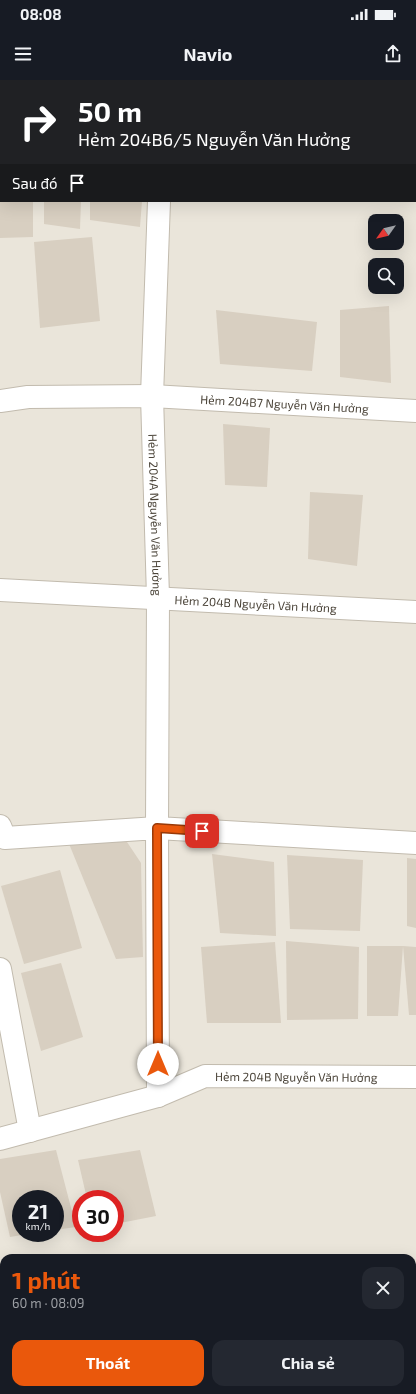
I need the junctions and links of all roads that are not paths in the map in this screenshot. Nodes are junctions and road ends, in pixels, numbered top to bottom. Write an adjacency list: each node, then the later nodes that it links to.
1 (159, 202): 2 (street, Hẻm 204A Nguyễn Văn Hưởng)
2 (152, 396): 3 (street); 4 (street, Hẻm 204B7 Nguyễn Văn Hưởng); 6 (street, Hẻm 204A Nguyễn Văn Hưởng)
3 (0, 402)
4 (416, 412)
5 (0, 590): 6 (street, Hẻm 204B Nguyễn Văn Hưởng)
6 (158, 597): 7 (street, Hẻm 204B Nguyễn Văn Hưởng); 9 (street, Hẻm 204A Nguyễn Văn Hưởng)
7 (416, 612)
8 (0, 826): 9 (street)
9 (157, 828): 10 (street); 13 (street)
10 (416, 843)
11 (0, 969): 14 (street)
12 (416, 1078): 13 (street, Hẻm 204B Nguyễn Văn Hưởng)
13 (158, 1096): 14 (street, Hẻm 204B Nguyễn Văn Hưởng)
14 (30, 1131): 15 (street, Hẻm 204B Nguyễn Văn Hưởng)
15 (0, 1139)

